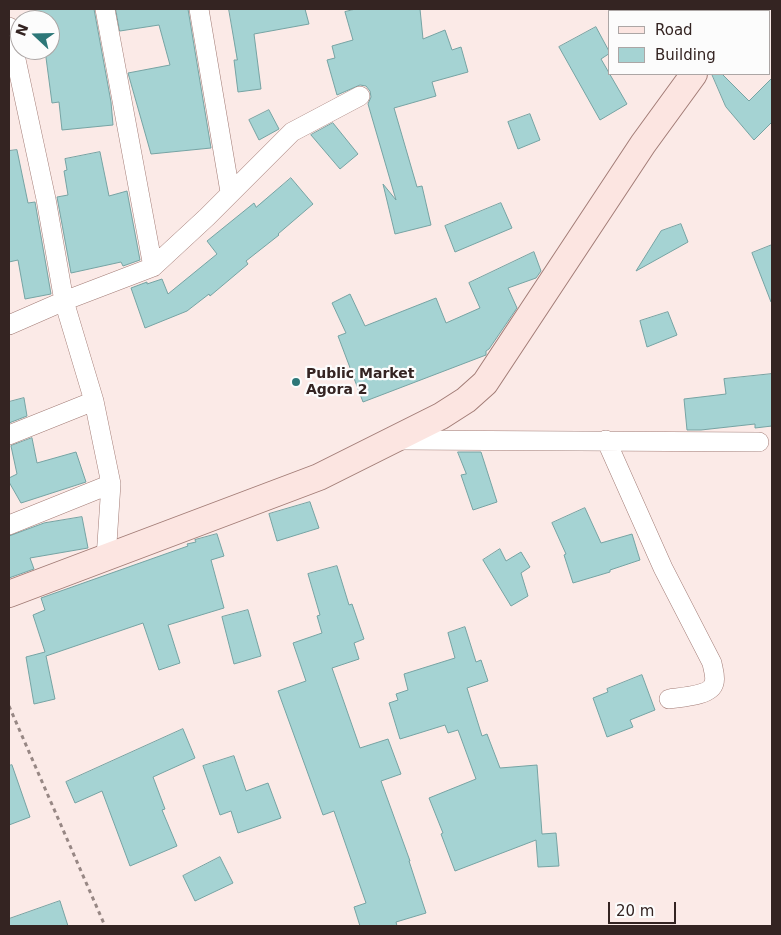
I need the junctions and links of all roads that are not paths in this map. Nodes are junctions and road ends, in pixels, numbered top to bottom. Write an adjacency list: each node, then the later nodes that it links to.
1 (105, 9): 7 (street)
2 (199, 9): 6 (street)
3 (9, 27): 8 (street)
4 (693, 75): 12 (main road)
5 (360, 96): 6 (street)
6 (230, 192): 7 (street)
7 (152, 267): 8 (street)
8 (64, 301): 9 (street); 10 (street)
9 (9, 325)
10 (94, 401): 11 (street); 15 (street)
11 (9, 435)
12 (393, 440): 13 (street); 17 (main road)
13 (606, 440): 14 (street); 19 (street)
14 (759, 442)
15 (111, 484): 16 (street); 17 (street)
16 (9, 525)
17 (106, 558): 18 (main road)
18 (9, 594)
19 (670, 699)

